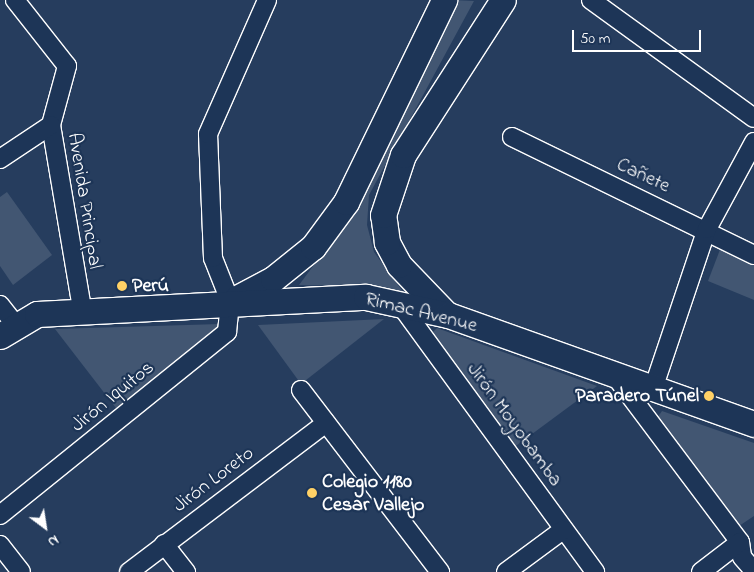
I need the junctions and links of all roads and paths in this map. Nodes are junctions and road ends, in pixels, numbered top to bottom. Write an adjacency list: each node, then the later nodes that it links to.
1 (15, 0): 7 (street, Avenida Principal)
2 (268, 0): 13 (street)
3 (444, 0): 13 (main road)
4 (503, 0): 17 (main road)
5 (591, 0): 6 (street)
6 (754, 118)
7 (51, 125): 10 (street); 16 (street, Avenida Principal)
8 (512, 137): 11 (street, Cañete)
9 (754, 142): 11 (street)
10 (0, 159)
11 (706, 229): 12 (street, Cañete); 20 (street)
12 (754, 256)
13 (230, 301): 14 (main road, Rimac Avenue); 16 (main road, Rimac Avenue); 24 (street, Jirón Iquitos)
14 (399, 303): 17 (main road, Rimac Avenue); 25 (street, Jirón Moyobamba)
15 (0, 304): 18 (street)
16 (82, 309): 18 (main road, Rimac Avenue)
17 (448, 315): 19 (main road, Rimac Avenue)
18 (7, 330)
19 (616, 377): 20 (main road, Rimac Avenue); 26 (street)
20 (653, 389): 23 (main road, Rimac Avenue)
21 (301, 390): 22 (street)
22 (326, 422): 28 (street, Jirón Loreto); 33 (street)
23 (754, 424)
24 (0, 515)
25 (563, 530): 34 (street); 35 (street, Jirón Moyobamba)
26 (740, 542): 29 (street); 36 (street)
27 (0, 544): 30 (street)
28 (164, 544): 31 (street, Jirón Loreto); 32 (street)
29 (754, 571)
30 (21, 572)
31 (129, 572)
32 (186, 572)
33 (440, 572)
34 (506, 572)
35 (595, 572)
36 (701, 572)

